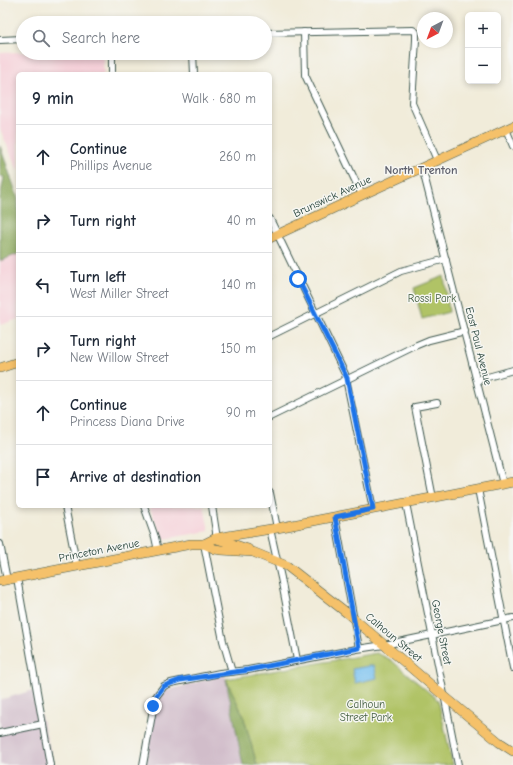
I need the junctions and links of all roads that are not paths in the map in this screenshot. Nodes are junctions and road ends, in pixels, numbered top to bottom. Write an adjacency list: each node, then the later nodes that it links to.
1 (304, 32): 2 (street); 11 (street); 13 (street)
2 (272, 33)
3 (16, 39): 4 (street)
4 (0, 40)
5 (112, 60): 7 (street)
6 (193, 60): 8 (street)
7 (112, 72)
8 (194, 72)
9 (509, 127): 10 (street); 11 (main road, Brunswick Avenue)
10 (513, 146)
11 (437, 160): 12 (main road, Brunswick Avenue)
12 (422, 167): 13 (main road, Brunswick Avenue); 15 (street, East Paul Avenue)
13 (362, 194): 14 (main road, Brunswick Avenue)
14 (274, 236): 16 (street)
15 (446, 259): 16 (street); 17 (street, East Paul Avenue)
16 (315, 313): 18 (street); 22 (street)
17 (465, 331): 22 (street); 23 (street, East Paul Avenue)
18 (272, 335)
19 (16, 363): 20 (main road)
20 (0, 368)
21 (513, 370): 23 (street)
22 (347, 378): 25 (street); 35 (street)
23 (477, 380): 27 (street, East Paul Avenue)
24 (437, 403): 29 (street)
25 (272, 416)
26 (513, 482): 27 (main road)
27 (503, 484): 28 (main road)
28 (478, 489): 29 (main road); 49 (street)
29 (433, 498): 30 (main road)
30 (406, 503): 35 (main road); 50 (street, George Street)
31 (65, 508): 44 (street)
32 (145, 508): 41 (street)
33 (212, 508): 38 (street)
34 (271, 508): 37 (street)
35 (373, 509): 36 (main road)
36 (335, 517): 37 (main road); 48 (street)
37 (273, 529): 38 (main road); 43 (street)
38 (216, 538): 40 (main road); 42 (main road, Calhoun Street)
39 (0, 544): 46 (street)
40 (204, 544): 41 (main road, Princeton Avenue); 42 (main road, Calhoun Street); 55 (street)
41 (158, 551): 44 (main road, Princeton Avenue)
42 (253, 552): 43 (main road, Calhoun Street)
43 (278, 562): 48 (main road, Calhoun Street); 53 (street)
44 (77, 566): 45 (main road, Princeton Avenue)
45 (17, 578): 46 (main road, Princeton Avenue); 57 (street)
46 (4, 581)
47 (513, 618): 49 (street)
48 (355, 620): 51 (main road, Calhoun Street); 52 (street)
49 (504, 620): 50 (street); 54 (street)
50 (432, 634): 51 (street); 56 (street, George Street)
51 (384, 645): 52 (street); 56 (main road, Calhoun Street)
52 (359, 648): 53 (street)
53 (297, 660): 55 (street)
54 (513, 668)
55 (232, 672): 61 (street)
56 (444, 696): 59 (main road, Calhoun Street); 62 (street, George Street)
57 (43, 724): 58 (street); 60 (street)
58 (0, 732)
59 (513, 751)
60 (50, 765)
61 (143, 765)
62 (458, 765)

